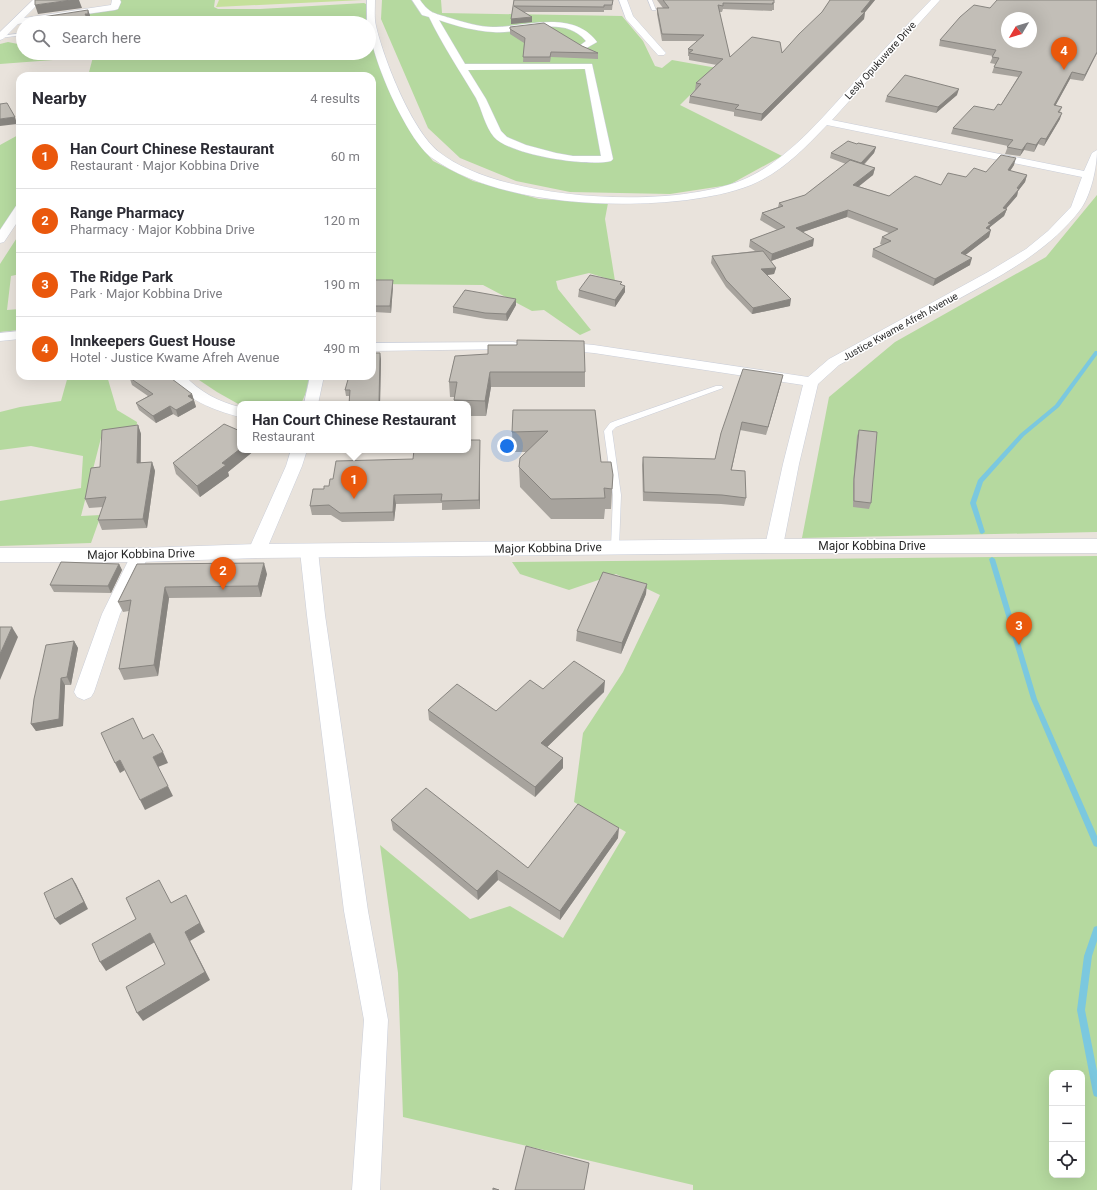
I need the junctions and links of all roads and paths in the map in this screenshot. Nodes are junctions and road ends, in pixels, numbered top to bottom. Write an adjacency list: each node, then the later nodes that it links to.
1 (38, 0): 10 (street)
2 (116, 0): 11 (street)
3 (371, 0): 12 (street, Lesly Opukuware Drive)
4 (416, 0): 9 (street)
5 (623, 0): 18 (street)
6 (650, 0): 8 (lane)
7 (936, 0): 20 (street, Lesly Opukuware Drive)
8 (654, 10)
9 (432, 15): 17 (street); 19 (street)
10 (22, 16)
11 (56, 16)
12 (371, 16)
13 (16, 22): 15 (street)
14 (16, 35): 15 (lane)
15 (0, 37)
16 (376, 40): 20 (street, Lesly Opukuware Drive)
17 (583, 47)
18 (661, 53)
19 (461, 67): 19 (street)
20 (826, 122): 22 (street)
21 (1097, 153): 22 (street, Justice Kwame Afreh Avenue)
22 (1088, 175): 32 (street, Justice Kwame Afreh Avenue)
23 (16, 215): 24 (street)
24 (0, 239)
25 (16, 335): 26 (street)
26 (0, 337)
27 (523, 346): 29 (street)
28 (547, 346): 32 (street)
29 (376, 347)
30 (180, 380): 35 (street)
31 (316, 380): 34 (street)
32 (811, 382): 37 (street)
33 (719, 388): 39 (lane)
34 (312, 401)
35 (237, 411)
36 (298, 453): 41 (street)
37 (774, 546): 38 (street, Major Kobbina Drive); 39 (street, Major Kobbina Drive)
38 (1097, 546)
39 (615, 548): 40 (street, Major Kobbina Drive)
40 (309, 551): 41 (street, Major Kobbina Drive); 45 (street)
41 (257, 552): 43 (street, Major Kobbina Drive)
42 (0, 555): 43 (street, Major Kobbina Drive)
43 (140, 555): 44 (street)
44 (84, 692)
45 (366, 1190)

